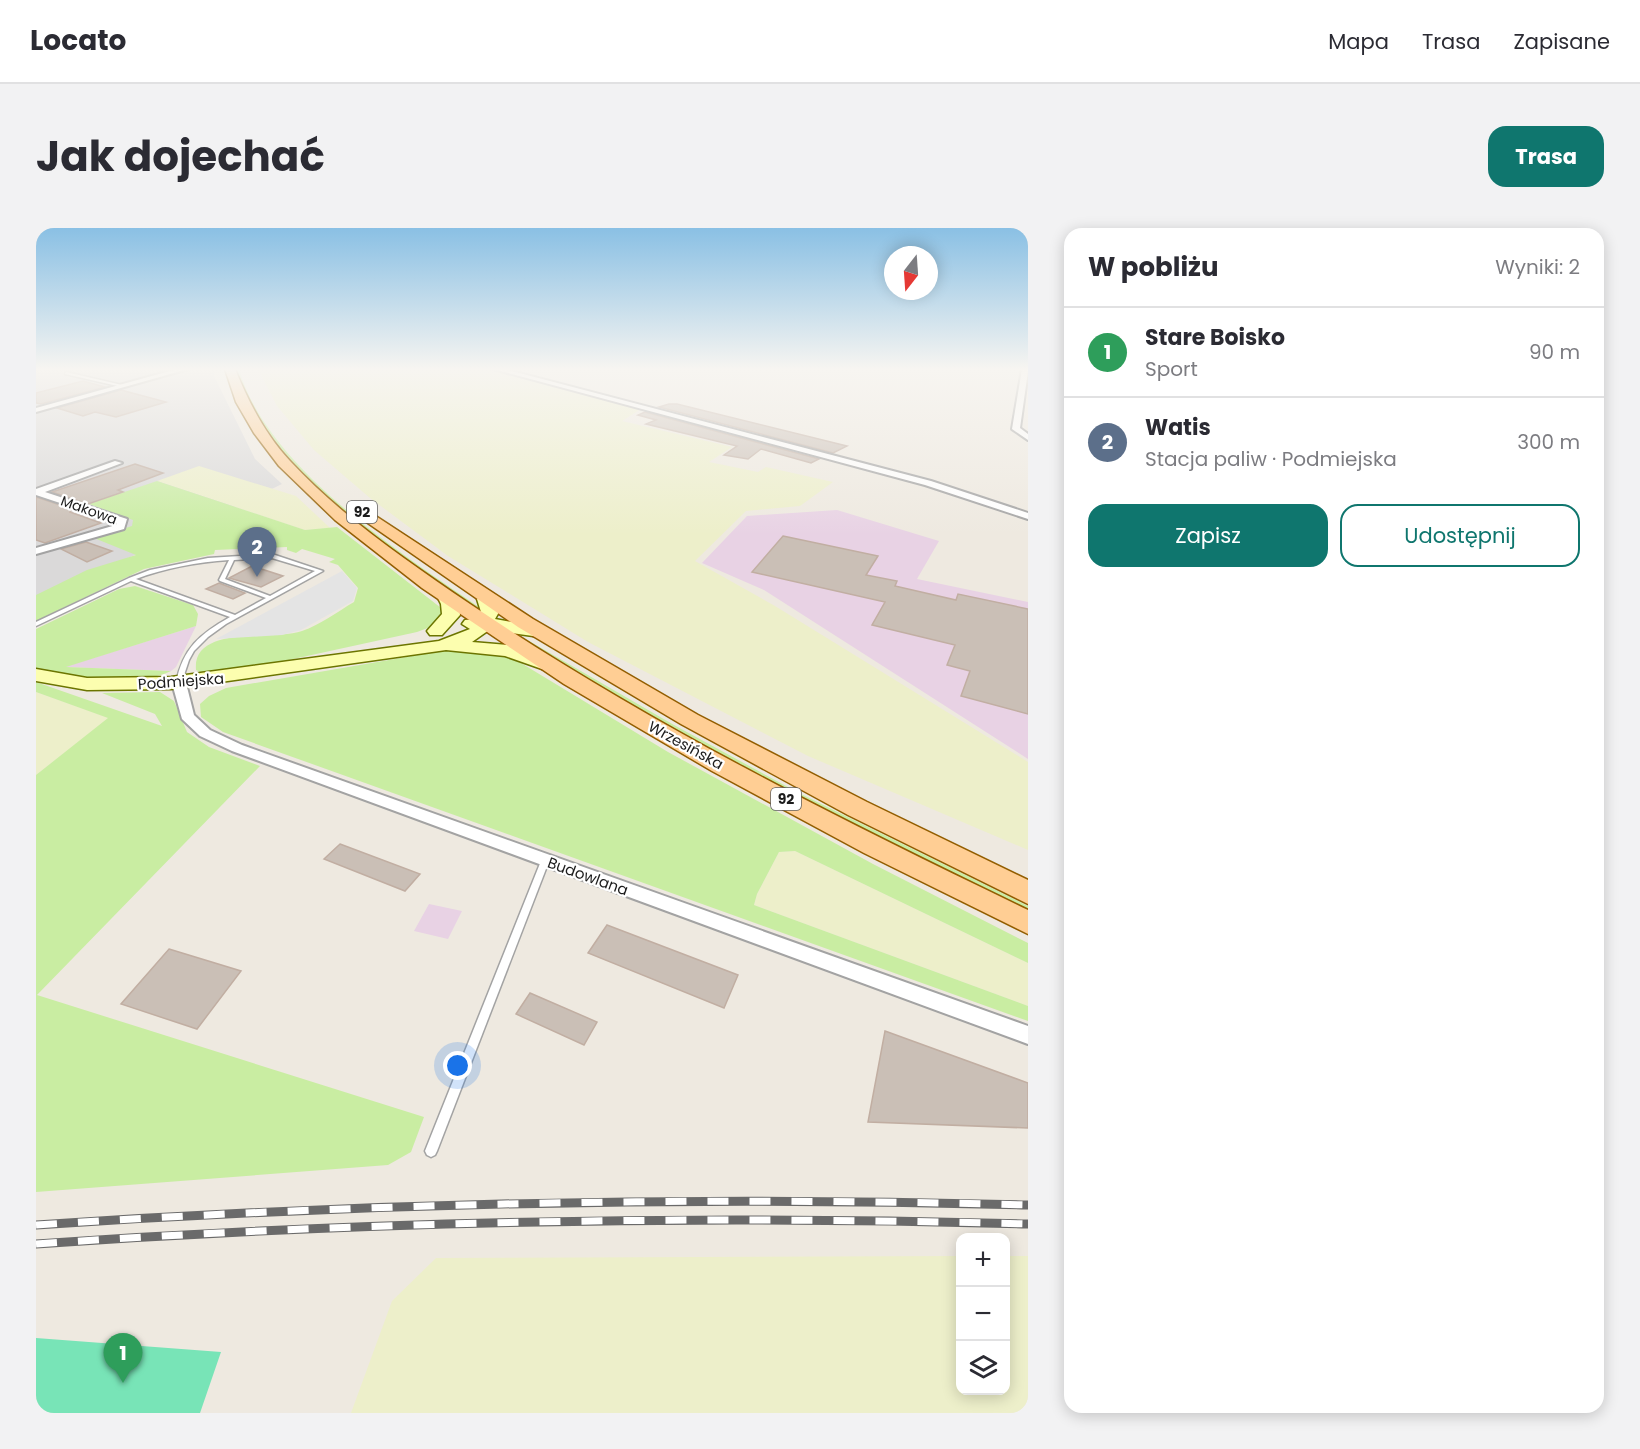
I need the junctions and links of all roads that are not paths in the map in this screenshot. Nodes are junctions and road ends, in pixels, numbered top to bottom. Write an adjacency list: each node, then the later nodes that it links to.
1 (257, 424): 14 (main road, Wrzesińska / 92)
2 (706, 424): 10 (street)
3 (1018, 424): 4 (street)
4 (1028, 438)
5 (118, 463): 8 (street)
6 (305, 463): 7 (main road, 92)
7 (332, 488)
8 (36, 492): 11 (street, Makowa)
9 (356, 507): 16 (main road, Wrzesińska / 92)
10 (1028, 516)
11 (36, 551)
12 (232, 559): 13 (lane); 15 (lane); 15 (lane)
13 (131, 579): 17 (lane); 18 (lane)
14 (445, 596): 19 (main road, Wrzesińska / 92); 20 (street)
15 (271, 598): 17 (lane)
16 (485, 599): 19 (street); 21 (main road, Wrzesińska / 92)
17 (235, 617): 26 (lane)
18 (36, 624)
19 (484, 624): 20 (street, Podmiejska); 21 (street, Podmiejska); 22 (street, Podmiejska); 24 (main road, Wrzesińska / 92)
20 (436, 631): 23 (street, Podmiejska)
21 (540, 632): 28 (main road, Wrzesińska / 92)
22 (423, 647): 23 (street, Podmiejska); 24 (street)
23 (326, 660): 26 (street, Podmiejska)
24 (549, 665): 29 (main road, Wrzesińska / 92)
25 (36, 675): 26 (street, Podmiejska)
26 (179, 683): 27 (street, Budowlana)
27 (545, 861): 30 (street, Budowlana); 31 (lane)
28 (1028, 893)
29 (1028, 923)
30 (1028, 1035)
31 (431, 1151)

